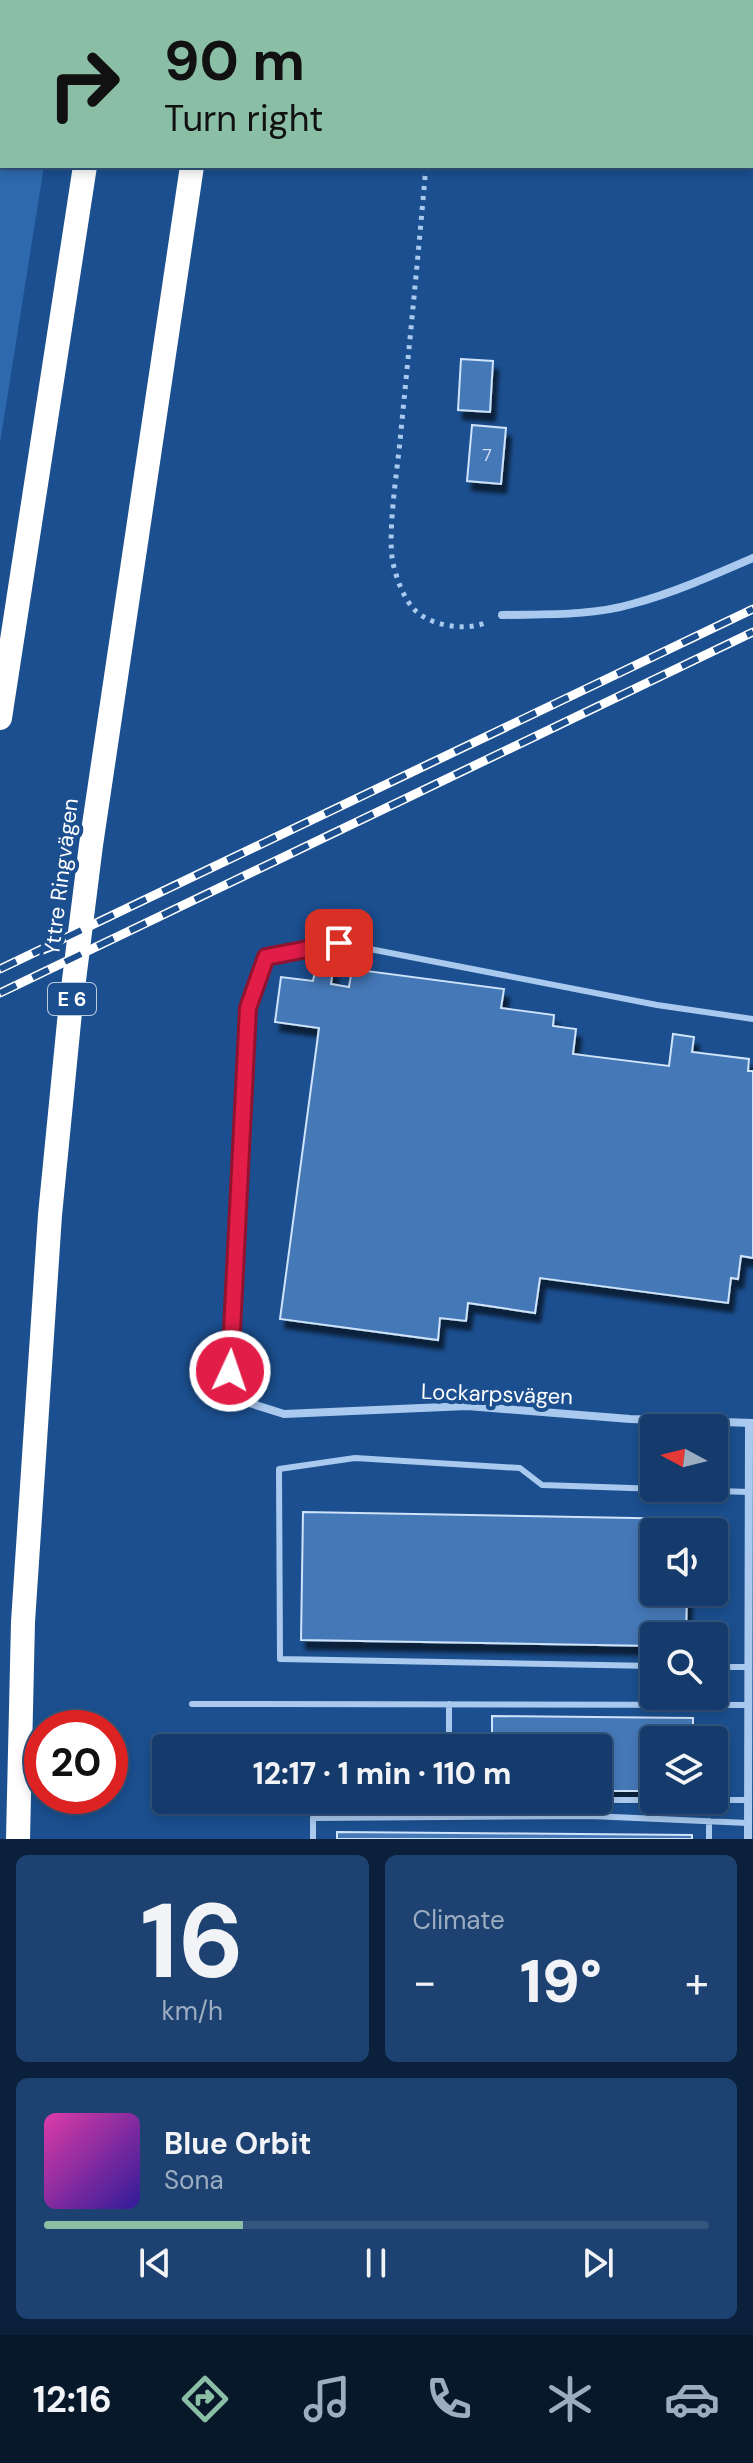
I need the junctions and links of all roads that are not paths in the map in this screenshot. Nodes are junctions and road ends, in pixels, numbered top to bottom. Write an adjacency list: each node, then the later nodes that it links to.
1 (85, 168): 5 (highway)
2 (192, 168): 24 (highway, Yttre Ringvägen / E 6)
3 (753, 558): 4 (street)
4 (502, 615)
5 (0, 718)
6 (753, 1019): 7 (lane)
7 (246, 1402): 8 (street, Lockarpsvägen)
8 (751, 1424): 9 (street, Lockarpsvägen)
9 (749, 1492): 10 (lane); 12 (street, Lockarpsvägen)
10 (640, 1666)
11 (728, 1670): 12 (lane)
12 (750, 1674): 15 (street, Lockarpsvägen)
13 (192, 1704): 14 (lane)
14 (449, 1704): 15 (lane); 16 (lane)
15 (749, 1705): 17 (street, Lockarpsvägen)
16 (449, 1734)
17 (751, 1750): 21 (street, Lockarpsvägen)
18 (612, 1800): 19 (lane)
19 (640, 1800)
20 (728, 1800): 21 (lane)
21 (748, 1800): 23 (street, Lockarpsvägen)
22 (709, 1821): 23 (lane); 25 (lane); 26 (lane)
23 (748, 1823): 27 (street, Lockarpsvägen)
24 (19, 1834)
25 (313, 1839)
26 (709, 1839)
27 (748, 1839)

